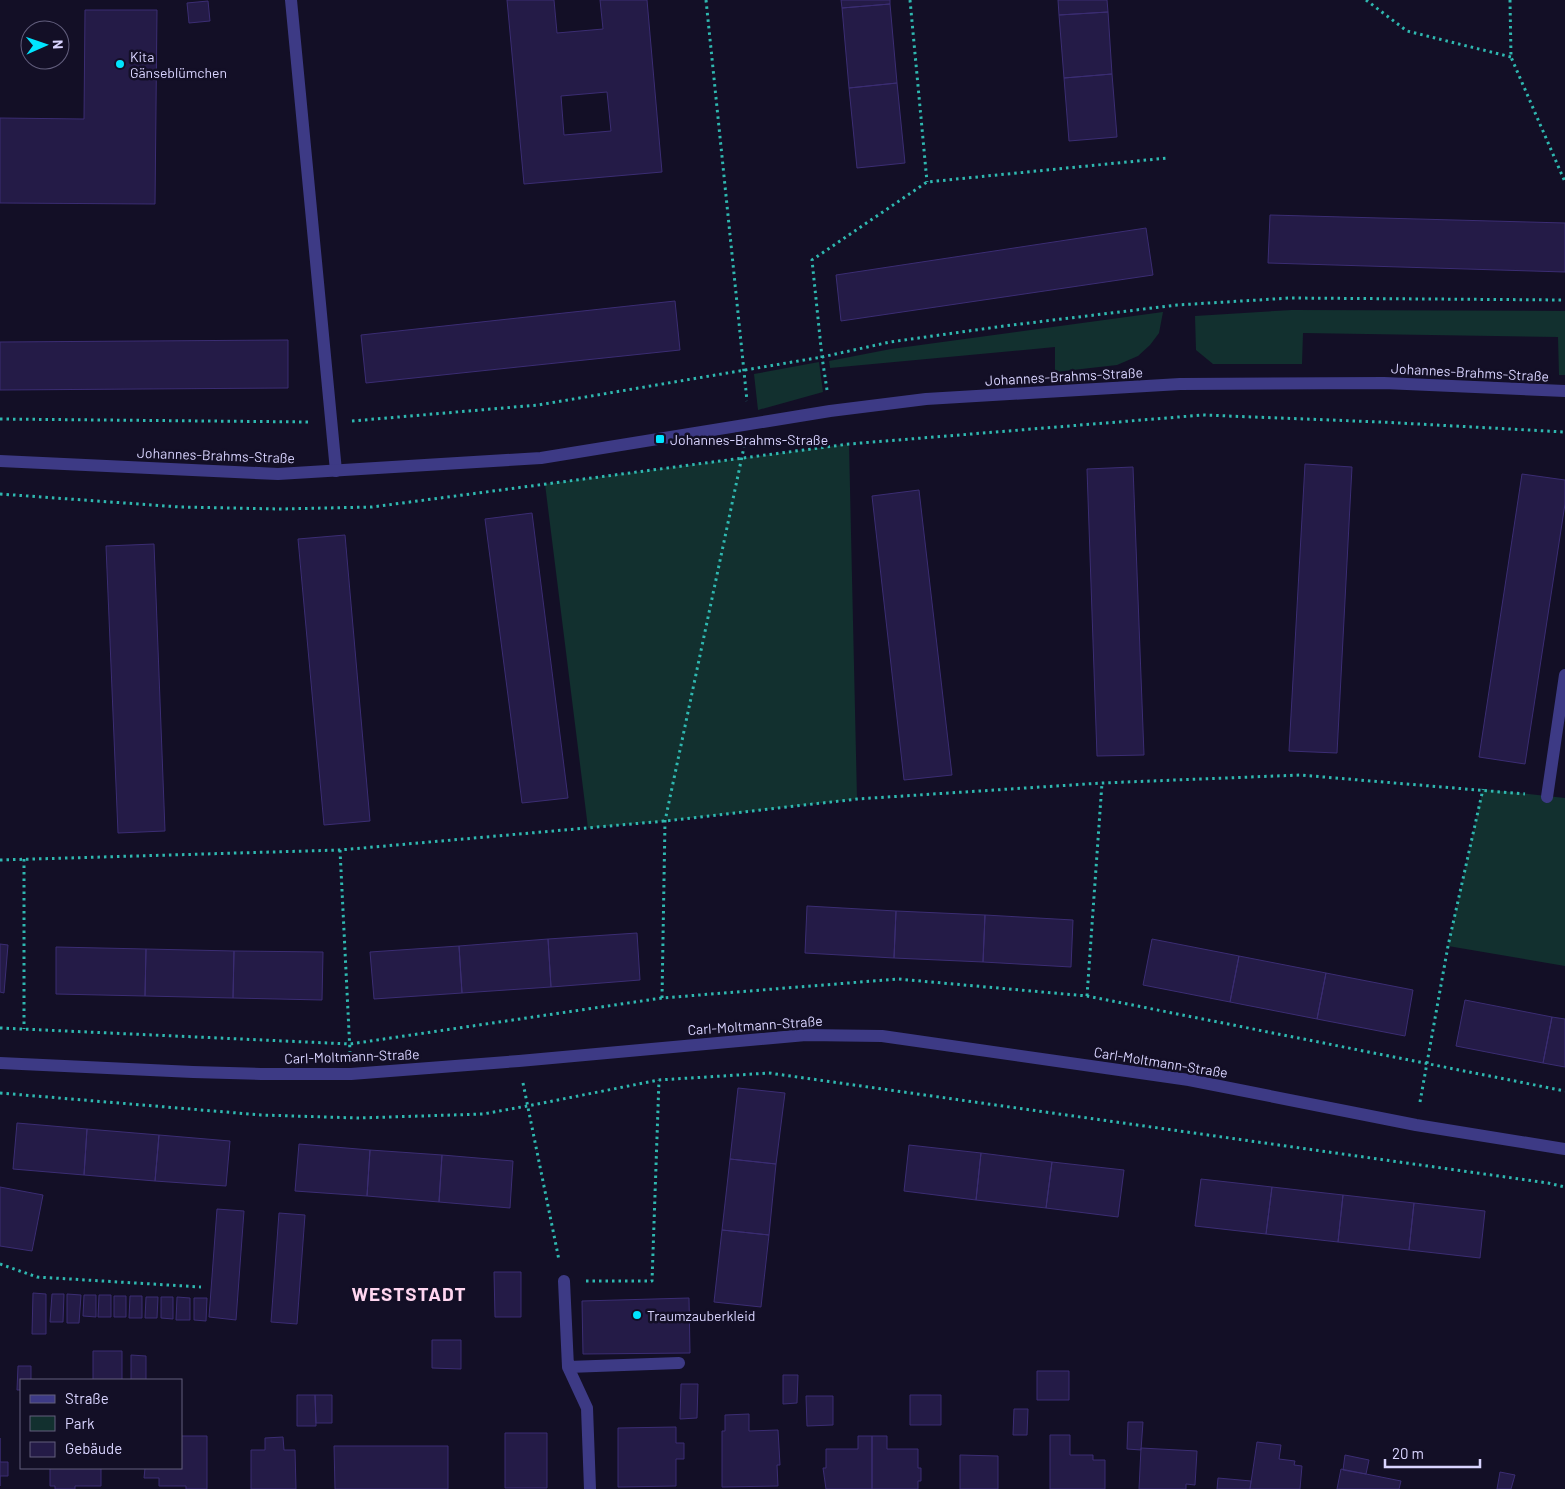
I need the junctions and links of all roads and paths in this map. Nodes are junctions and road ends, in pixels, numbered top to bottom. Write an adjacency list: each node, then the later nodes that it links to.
1 (290, 0): 16 (street)
2 (706, 0): 12 (path)
3 (910, 0): 8 (path)
4 (1366, 0): 6 (path)
5 (1510, 0): 6 (path)
6 (1511, 57): 9 (path)
7 (1167, 158): 8 (path)
8 (927, 182): 11 (path)
9 (1565, 182)
10 (1565, 300): 11 (path)
11 (822, 357): 12 (path); 14 (path)
12 (744, 370): 16 (path); 17 (path)
13 (1565, 391): 14 (street, Johannes-Brahms-Straße)
14 (830, 411): 17 (street, Johannes-Brahms-Straße)
15 (0, 419): 16 (path)
16 (331, 422): 21 (street)
17 (750, 424): 19 (path); 21 (street, Johannes-Brahms-Straße)
18 (1565, 432): 19 (path)
19 (742, 458): 22 (path); 27 (path)
20 (0, 461): 21 (street, Johannes-Brahms-Straße)
21 (336, 471)
22 (0, 494)
23 (1565, 675): 26 (street)
24 (1102, 783): 25 (path); 27 (path); 31 (path)
25 (1483, 789): 26 (path); 40 (path)
26 (1547, 796)
27 (665, 821): 28 (path); 32 (path)
28 (340, 850): 30 (path); 36 (path)
29 (0, 860): 30 (path)
30 (24, 860): 33 (path)
31 (1087, 996)
32 (662, 998)
33 (24, 1029)
34 (519, 1061): 36 (street, Carl-Moltmann-Straße); 39 (path); 40 (street, Carl-Moltmann-Straße)
35 (0, 1063): 36 (street, Carl-Moltmann-Straße)
36 (351, 1074)
37 (658, 1080): 39 (path); 42 (path); 44 (path)
38 (0, 1093): 39 (path)
39 (527, 1106): 44 (path)
40 (1416, 1125): 41 (street, Carl-Moltmann-Straße)
41 (1565, 1150)
42 (1565, 1186)
43 (0, 1264): 45 (path)
44 (564, 1281): 47 (street)
45 (201, 1288)
46 (679, 1363): 47 (street)
47 (568, 1366): 48 (street)
48 (590, 1489)

